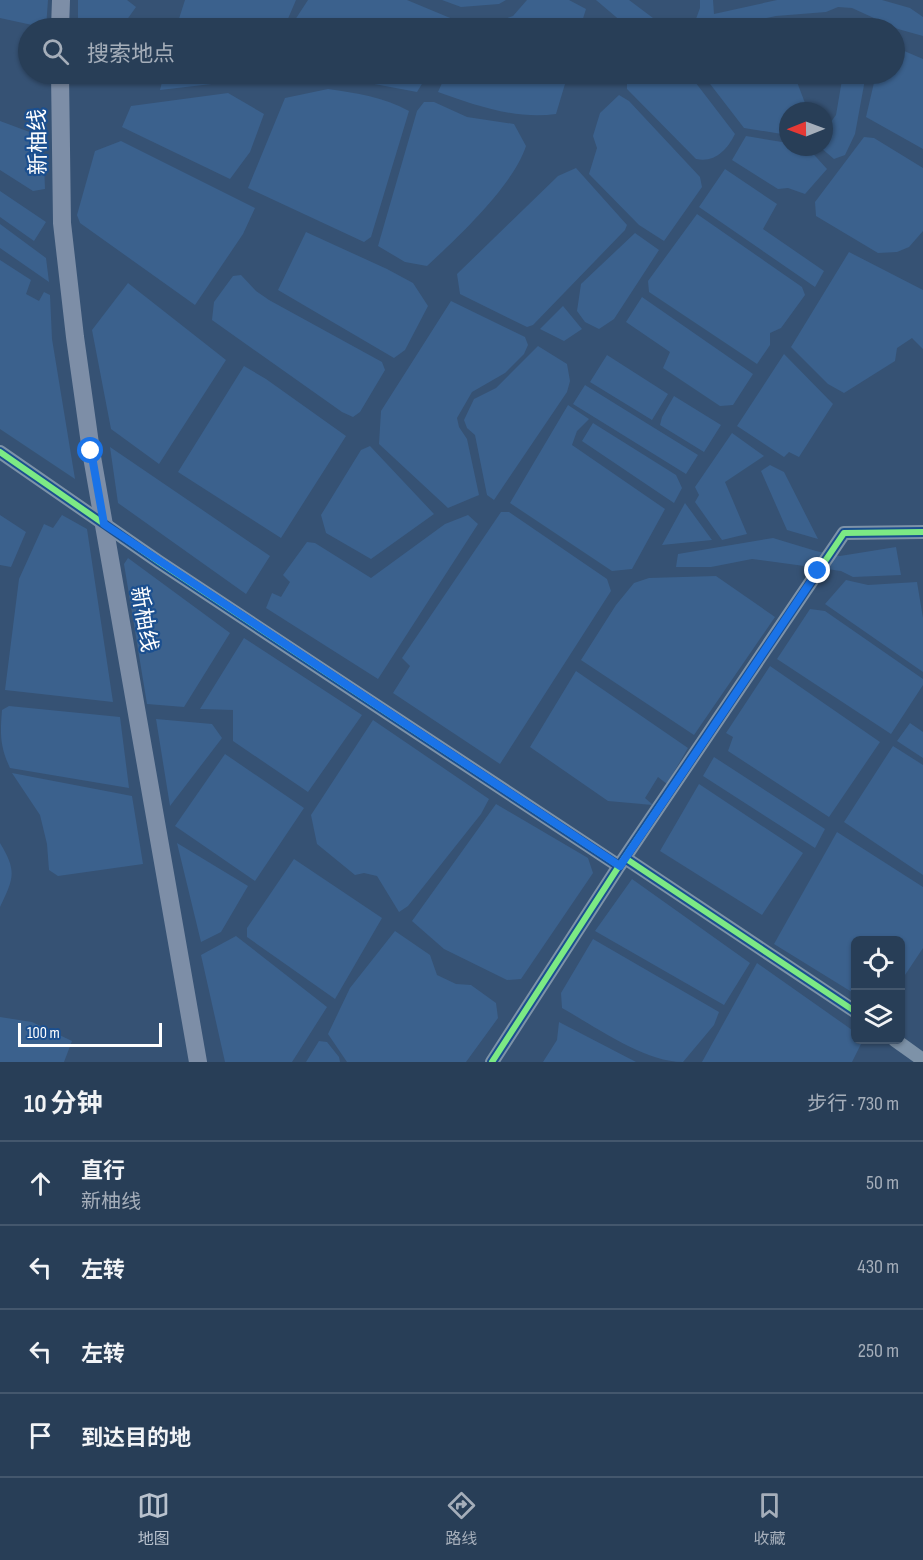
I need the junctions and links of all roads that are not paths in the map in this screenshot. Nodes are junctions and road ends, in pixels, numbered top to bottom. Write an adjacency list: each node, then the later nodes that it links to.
1 (61, 0): 2 (main road)
2 (60, 18)
3 (60, 84): 5 (main road, 新柚线)
4 (0, 452): 5 (street)
5 (104, 524): 7 (street); 11 (main road, 新柚线)
6 (923, 532): 7 (street)
7 (622, 862): 8 (street); 12 (street)
8 (851, 1009)
9 (901, 1044): 10 (street)
10 (923, 1059)
11 (198, 1062)
12 (492, 1062)

